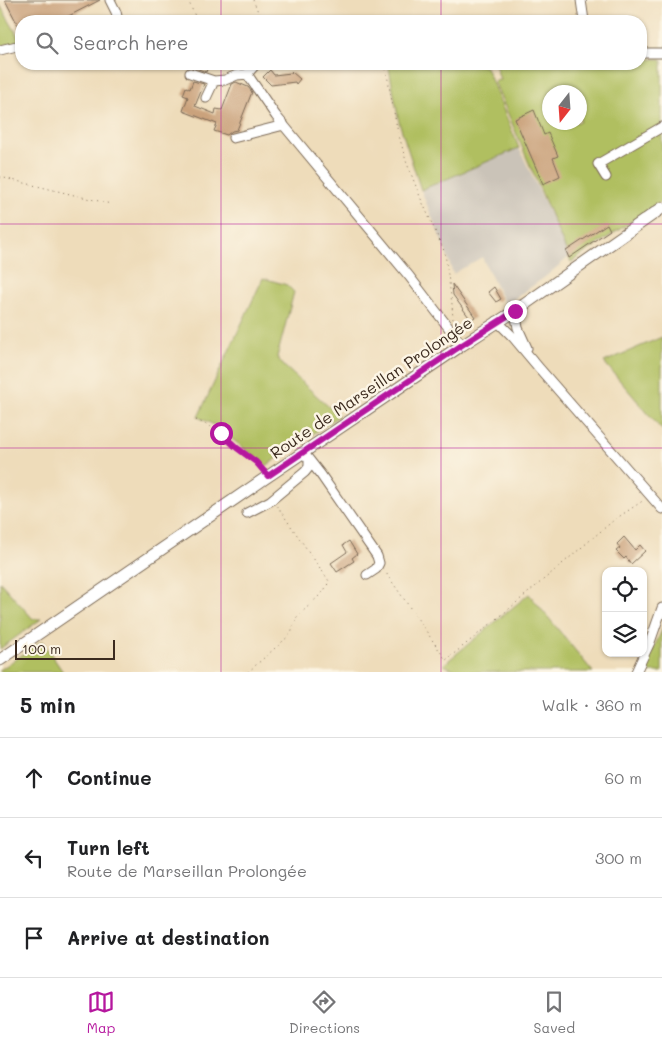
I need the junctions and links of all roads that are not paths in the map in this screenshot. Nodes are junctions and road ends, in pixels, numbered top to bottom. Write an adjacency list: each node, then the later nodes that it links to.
1 (110, 0): 3 (street)
2 (581, 0): 4 (street)
3 (117, 15)
4 (583, 15)
5 (15, 46): 6 (street)
6 (0, 50)
7 (647, 53): 8 (street)
8 (662, 53)
9 (250, 70): 11 (street)
10 (190, 73): 12 (street)
11 (246, 74): 12 (street); 14 (street)
12 (214, 81): 13 (street)
13 (206, 98)
14 (284, 125): 16 (street); 21 (street)
15 (662, 127): 17 (street)
16 (233, 138)
17 (606, 177)
18 (662, 208): 19 (main road, Route de Marseillan Prolongée)
19 (515, 311): 20 (main road, Route de Marseillan Prolongée); 22 (street)
20 (497, 321): 21 (main road, Route de Marseillan Prolongée); 22 (street)
21 (462, 345): 23 (main road, Route de Marseillan Prolongée)
22 (539, 368): 24 (street)
23 (306, 456): 25 (street); 26 (street); 28 (main road, Route de Marseillan Prolongée)
24 (662, 509)
25 (247, 513)
26 (366, 575)
27 (662, 608): 29 (street)
28 (0, 660)
29 (636, 672)

